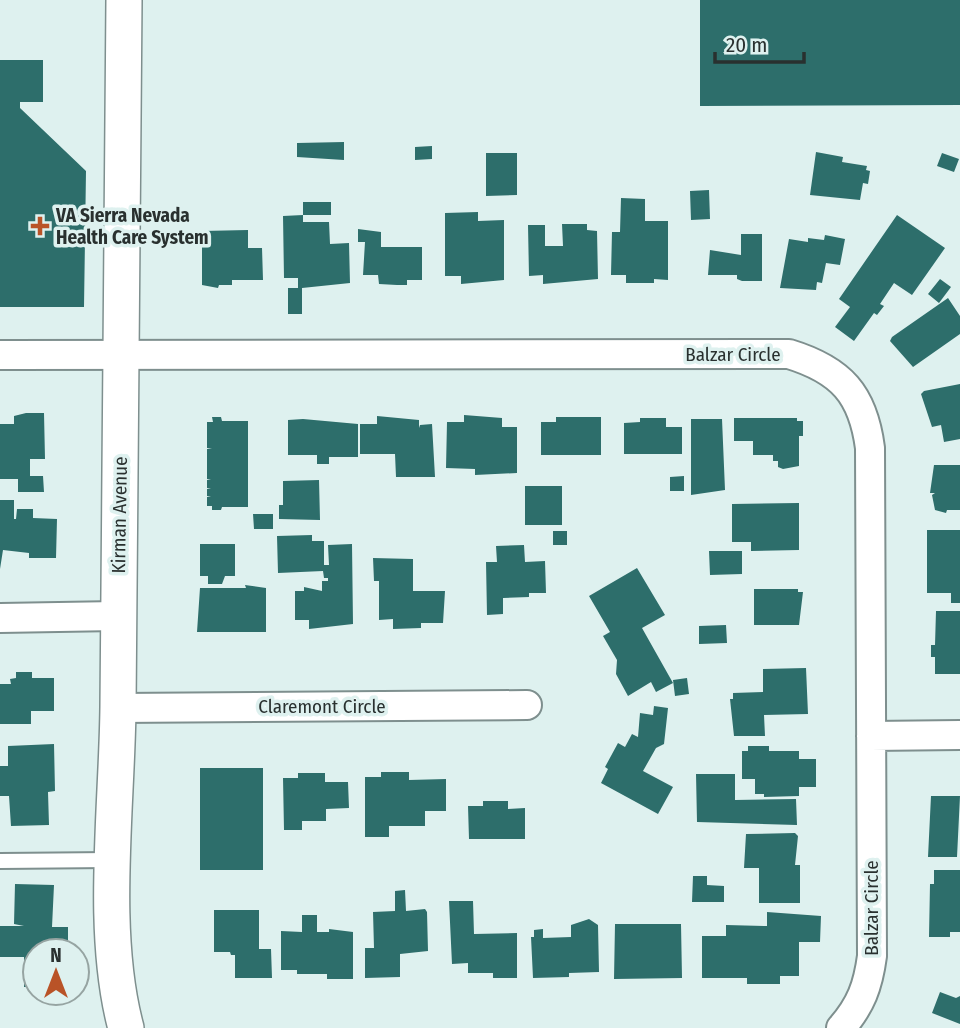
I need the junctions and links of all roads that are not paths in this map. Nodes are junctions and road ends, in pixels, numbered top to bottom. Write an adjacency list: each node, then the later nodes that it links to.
1 (124, 0): 2 (street, Kirman Avenue)
2 (122, 354): 3 (street, Balzar Circle); 4 (street, Kirman Avenue); 9 (street, Balzar Circle)
3 (0, 355)
4 (117, 616): 5 (street); 7 (street, Kirman Avenue)
5 (0, 618)
6 (527, 705): 7 (street, Claremont Circle)
7 (118, 708): 10 (street, Kirman Avenue)
8 (960, 735): 9 (street)
9 (871, 736): 13 (street, Balzar Circle)
10 (113, 860): 11 (lane); 12 (street, Kirman Avenue)
11 (0, 861)
12 (126, 1028)
13 (841, 1028)

